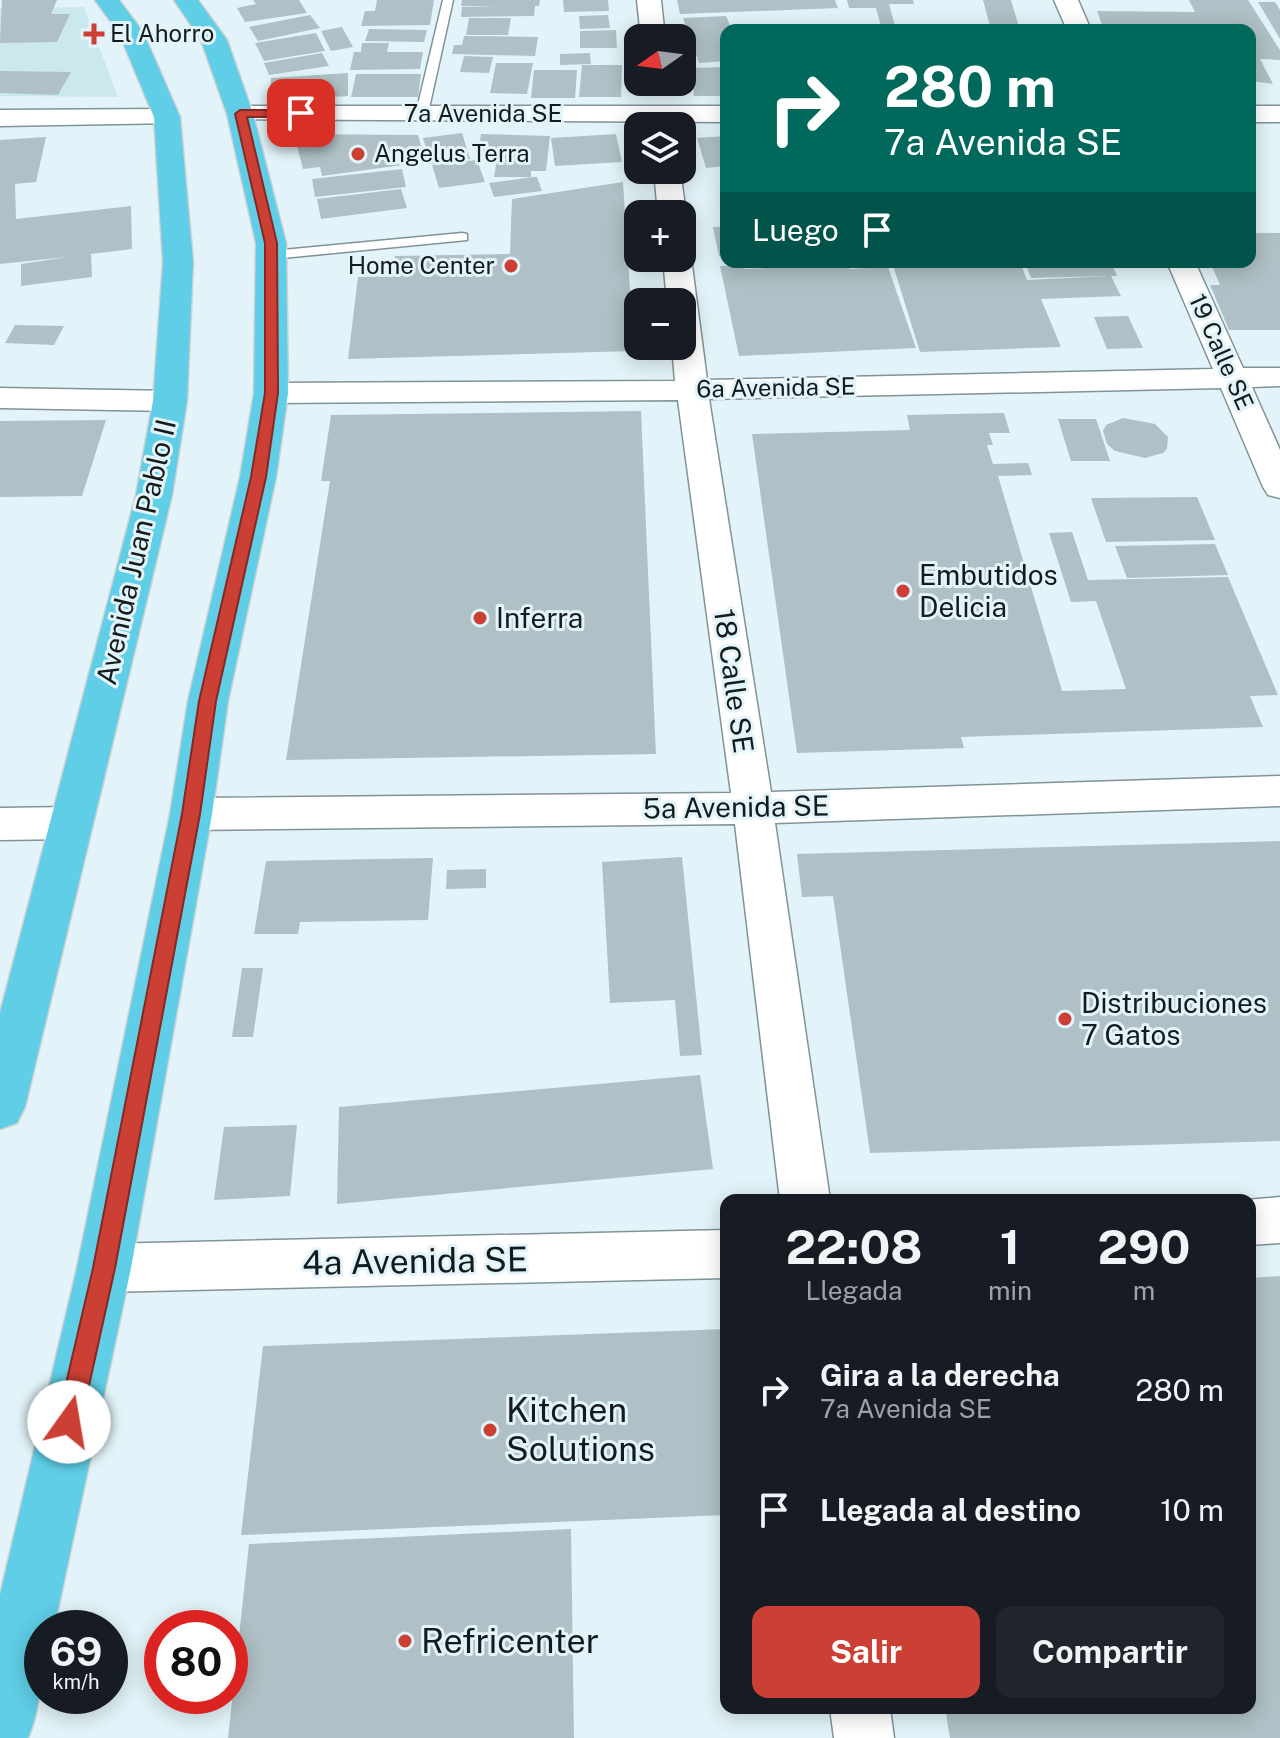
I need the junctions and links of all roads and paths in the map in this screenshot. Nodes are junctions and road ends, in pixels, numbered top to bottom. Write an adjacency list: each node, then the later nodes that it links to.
1 (107, 0): 14 (highway, Avenida Juan Pablo II)
2 (186, 0): 10 (highway)
3 (448, 0): 9 (lane)
4 (649, 0): 6 (street)
5 (1066, 0): 7 (street)
6 (652, 24)
7 (1076, 24)
8 (660, 111): 9 (street, 7a Avenida SE); 11 (street, 7a Avenida SE)
9 (422, 113): 10 (street, 7a Avenida SE)
10 (240, 114): 17 (highway)
11 (720, 114)
12 (1256, 114): 13 (street)
13 (1280, 114)
14 (167, 117): 15 (street); 25 (highway, Avenida Juan Pablo II)
15 (0, 118)
16 (462, 237): 17 (lane)
17 (272, 255): 23 (highway)
18 (1184, 268): 20 (street, 19 Calle SE)
19 (679, 272): 22 (street, 18 Calle SE)
20 (1232, 377): 21 (street, 6a Avenida SE); 22 (street, 6a Avenida SE); 26 (street, 19 Calle SE)
21 (1280, 377)
22 (692, 390): 23 (street, 6a Avenida SE); 28 (street, 18 Calle SE)
23 (271, 393): 29 (highway)
24 (0, 398): 25 (street)
25 (170, 401): 30 (highway, Avenida Juan Pablo II)
26 (1280, 487)
27 (1280, 791): 28 (street, 5a Avenida SE)
28 (753, 808): 29 (street, 5a Avenida SE); 33 (street, 18 Calle SE)
29 (191, 814): 37 (highway)
30 (71, 823): 31 (street); 32 (highway, Avenida Juan Pablo II)
31 (0, 824)
32 (0, 1107)
33 (804, 1194)
34 (1280, 1220): 35 (street)
35 (1256, 1222)
36 (720, 1254): 37 (street, 4a Avenida SE)
37 (104, 1268): 39 (highway)
38 (861, 1714): 40 (street)
39 (0, 1730)
40 (864, 1738)

